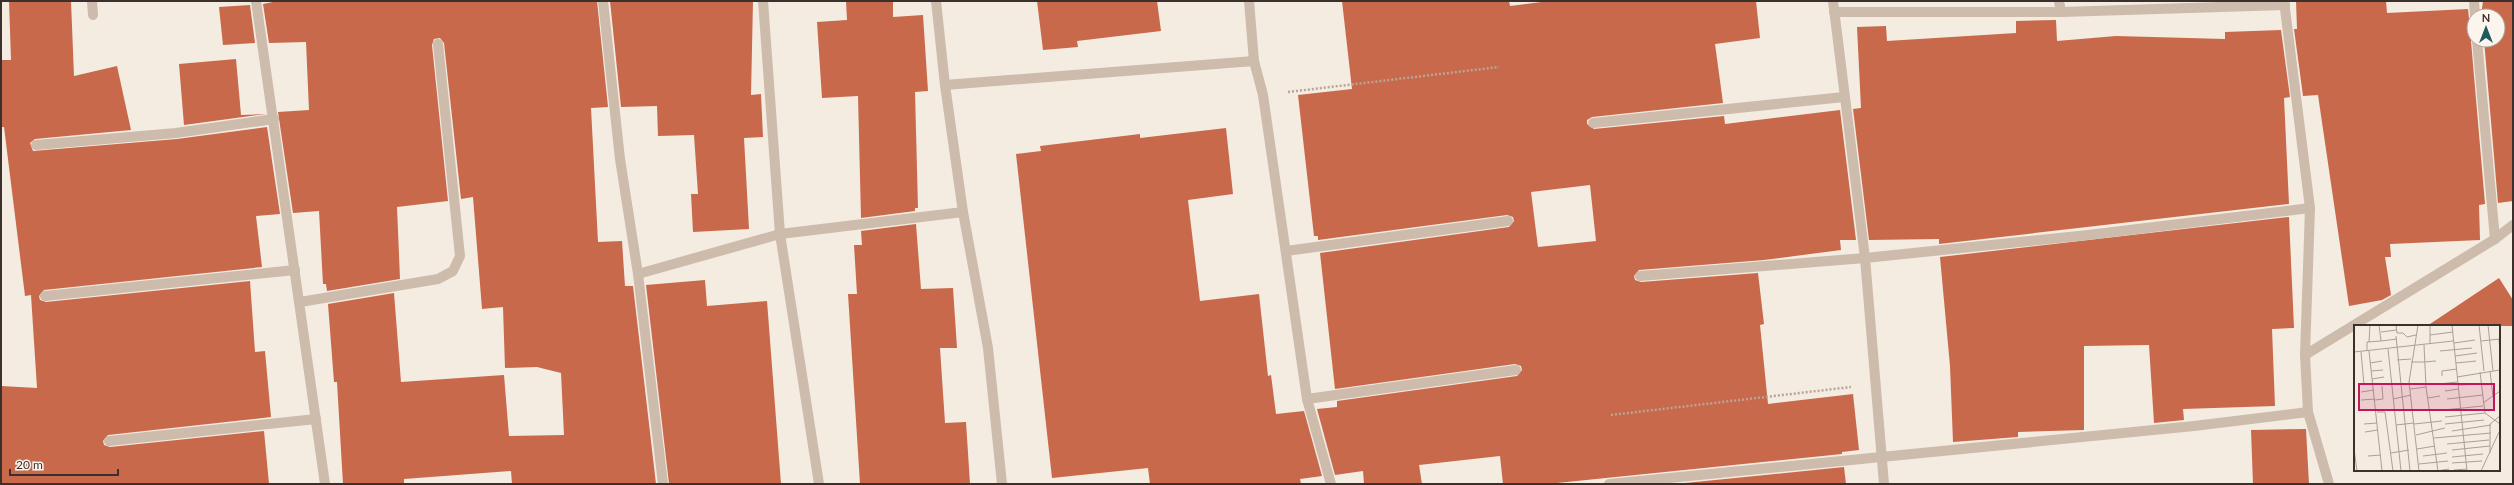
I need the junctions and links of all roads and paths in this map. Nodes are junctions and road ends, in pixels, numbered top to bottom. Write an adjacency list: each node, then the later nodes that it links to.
1 (92, 1): 12 (street)
2 (256, 1): 20 (street)
3 (603, 1): 32 (street)
4 (763, 1): 27 (street)
5 (936, 1): 17 (street)
6 (1249, 1): 15 (street)
7 (1833, 1): 10 (street)
8 (2059, 1): 11 (street)
9 (2285, 3): 11 (street); 23 (street)
10 (1834, 12): 11 (street); 19 (street)
11 (2060, 12)
12 (93, 15)
13 (438, 44): 35 (street)
14 (2478, 48): 28 (street)
15 (1254, 60): 17 (street); 18 (street)
16 (1499, 67): 18 (path)
17 (945, 85): 24 (street)
18 (1263, 95): 29 (street)
19 (1844, 97): 21 (street); 30 (street)
20 (274, 119): 22 (street); 31 (street)
21 (1593, 123)
22 (36, 145)
23 (2310, 208): 30 (street); 38 (street)
24 (963, 212): 27 (street); 50 (street)
25 (1508, 221): 29 (street)
26 (2513, 225): 28 (street)
27 (780, 234): 32 (street); 49 (street)
28 (2495, 240): 37 (street)
29 (1286, 252): 41 (street)
30 (1865, 258): 33 (street); 40 (street)
31 (295, 270): 34 (street); 35 (street)
32 (638, 274): 48 (street)
33 (1640, 276)
34 (45, 296)
35 (300, 302): 44 (street)
36 (2354, 325): 38 (street)
37 (2355, 325)
38 (2305, 355): 42 (street)
39 (1516, 370): 41 (street)
40 (1875, 384): 43 (path); 46 (street)
41 (1307, 399): 51 (street)
42 (2308, 412): 46 (street); 54 (street)
43 (1612, 415)
44 (316, 419): 45 (street); 47 (street)
45 (109, 441)
46 (1881, 457): 52 (street); 53 (street)
47 (325, 484)
48 (663, 484)
49 (819, 484)
50 (1002, 484)
51 (1331, 484)
52 (1609, 484)
53 (1884, 484)
54 (2329, 484)

